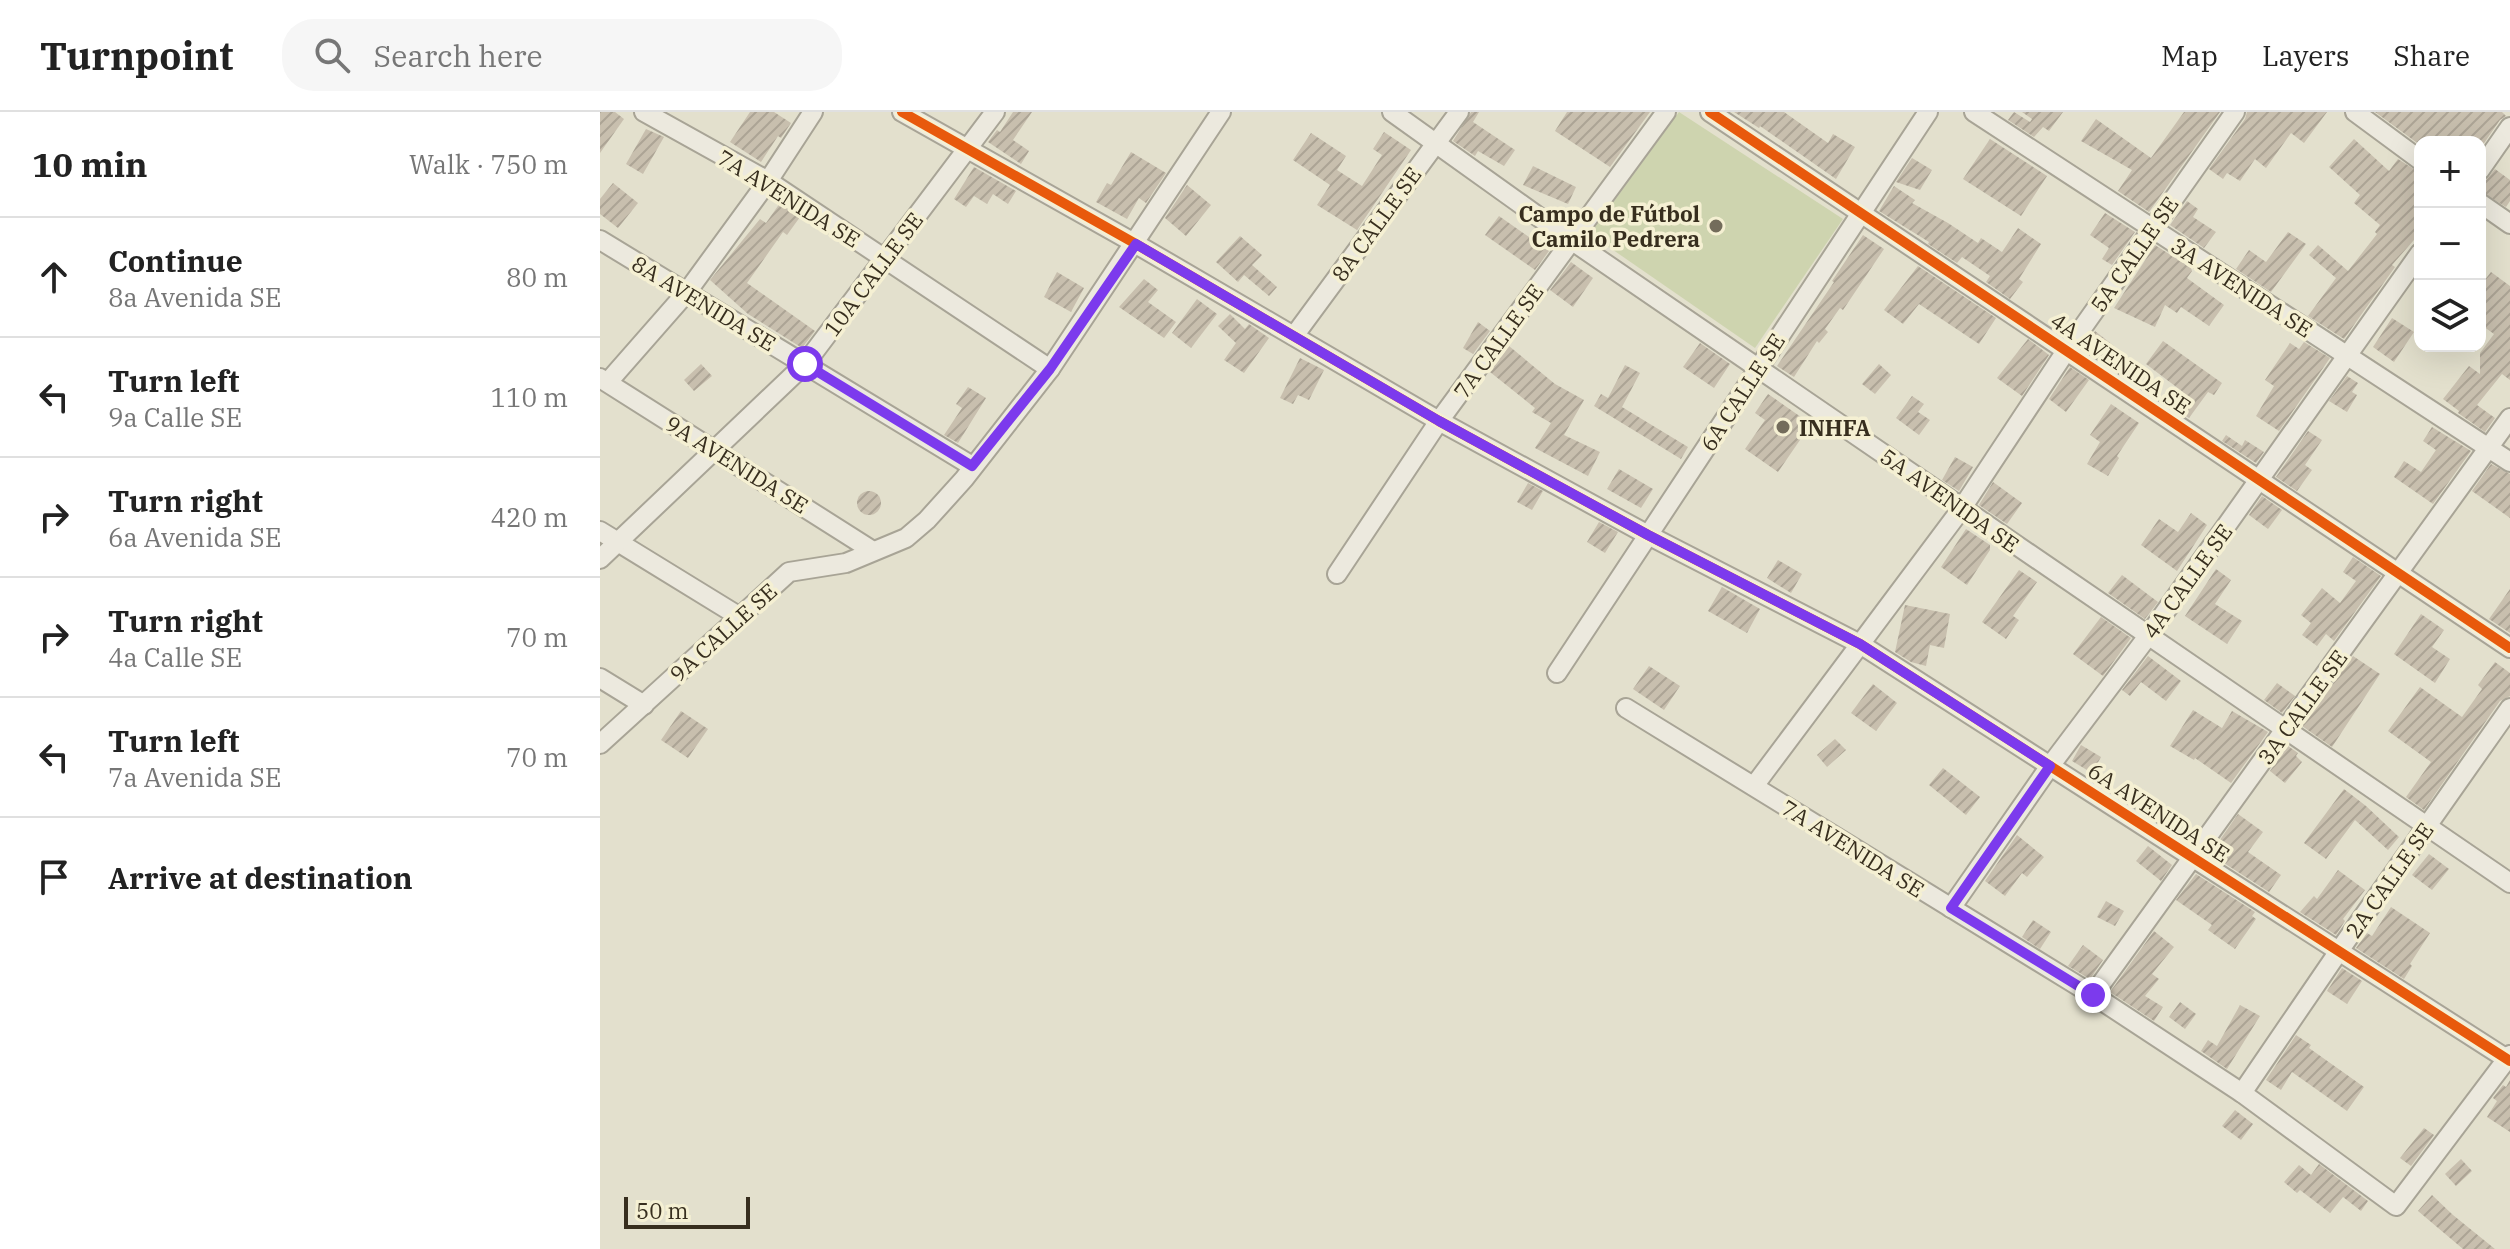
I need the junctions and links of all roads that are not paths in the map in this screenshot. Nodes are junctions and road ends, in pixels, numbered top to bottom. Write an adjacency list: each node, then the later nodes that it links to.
1 (644, 112): 19 (street, 7A AVENIDA SE)
2 (813, 112): 19 (street)
3 (902, 112): 16 (street, 6A AVENIDA SE)
4 (995, 112): 16 (street, 10A CALLE SE)
5 (1221, 112): 26 (street, 9A CALLE SE)
6 (1392, 112): 15 (street, 5A AVENIDA SE)
7 (1459, 112): 15 (street, 8A CALLE SE)
8 (1666, 112): 25 (street, 7A CALLE SE)
9 (1710, 112): 21 (street, 4A AVENIDA SE)
10 (1928, 112): 21 (street, 6A CALLE SE)
11 (1974, 112): 23 (street, 3A AVENIDA SE)
12 (2235, 112): 23 (street, 5A CALLE SE)
13 (2355, 112): 17 (street)
14 (2510, 127): 18 (street)
15 (1436, 143): 25 (street, 5A AVENIDA SE); 30 (street, 8A CALLE SE)
16 (969, 148): 26 (street, 6A AVENIDA SE); 27 (street, 10A CALLE SE)
17 (2414, 156)
18 (2486, 161)
19 (768, 181): 27 (street, 7A AVENIDA SE); 29 (street)
20 (2486, 207): 22 (street)
21 (1861, 213): 31 (street, 4A AVENIDA SE); 34 (street, 6A CALLE SE)
22 (2510, 224)
23 (2151, 229): 31 (street, 5A CALLE SE); 32 (street, 3A AVENIDA SE)
24 (600, 240): 29 (street, 8A AVENIDA SE)
25 (1571, 240): 34 (street, 5A AVENIDA SE); 38 (street, 7A CALLE SE)
26 (1136, 244): 30 (street, 6A AVENIDA SE); 35 (street, 9A CALLE SE)
27 (884, 259): 33 (street, 10A CALLE SE); 35 (street, 7A AVENIDA SE)
28 (2414, 261): 32 (street, 4A CALLE SE)
29 (687, 292): 33 (street, 8A AVENIDA SE); 36 (street)
30 (1294, 336): 38 (street, 6A AVENIDA SE)
31 (2066, 351): 43 (street, 4A AVENIDA SE); 44 (street, 5A CALLE SE)
32 (2348, 354): 39 (street, 3A AVENIDA SE); 43 (street, 4A CALLE SE)
33 (805, 364): 40 (street, 10A CALLE SE); 42 (street, 8A AVENIDA SE)
34 (1757, 368): 44 (street, 5A AVENIDA SE); 46 (street, 6A CALLE SE)
35 (1050, 369): 42 (street, 9A CALLE SE)
36 (604, 380): 40 (street, 9A AVENIDA SE)
37 (2510, 418): 39 (street, 3A CALLE SE)
38 (1439, 421): 46 (street, 6A AVENIDA SE); 51 (street, 7A CALLE SE)
39 (2489, 448): 41 (street, 3A AVENIDA SE); 50 (street, 3A CALLE SE)
40 (714, 450): 47 (street, 10A CALLE SE); 48 (street, 9A AVENIDA SE)
41 (2510, 462)
42 (972, 466): 48 (street, 9A CALLE SE)
43 (2259, 480): 50 (street, 4A AVENIDA SE); 53 (street, 4A CALLE SE)
44 (1962, 508): 53 (street, 5A AVENIDA SE); 54 (street, 5A CALLE SE)
45 (600, 531): 47 (street)
46 (1648, 535): 54 (street, 6A AVENIDA SE); 56 (street, 6A CALLE SE)
47 (618, 542): 49 (street, 10A CALLE SE); 52 (street)
48 (873, 551): 52 (street, 9A CALLE SE)
49 (600, 559)
50 (2398, 573): 55 (street, 4A AVENIDA SE); 61 (street, 3A CALLE SE)
51 (1337, 574)
52 (740, 617): 58 (street, 9A CALLE SE)
53 (2148, 636): 61 (street, 5A AVENIDA SE); 63 (street, 4A CALLE SE)
54 (1860, 644): 63 (street, 6A AVENIDA SE); 64 (street, 5A CALLE SE)
55 (2510, 648)
56 (1557, 673)
57 (600, 678): 58 (street)
58 (644, 705): 62 (street, 9A CALLE SE)
59 (1626, 708): 64 (street, 7A AVENIDA SE)
60 (2510, 708): 65 (street, 2A CALLE SE)
61 (2286, 731): 65 (street, 5A AVENIDA SE); 66 (street, 3A CALLE SE)
62 (600, 744)
63 (2050, 766): 66 (street, 6A AVENIDA SE); 68 (street, 4A CALLE SE)
64 (1754, 786): 68 (street, 7A AVENIDA SE)
65 (2426, 827): 67 (street, 5A AVENIDA SE); 69 (street, 2A CALLE SE)
66 (2193, 858): 69 (street, 6A AVENIDA SE); 70 (street, 3A CALLE SE)
67 (2510, 883)
68 (1951, 908): 70 (street, 7A AVENIDA SE)
69 (2339, 951): 71 (street, 6A AVENIDA SE); 72 (street, 2A CALLE SE)
70 (2093, 995): 72 (street, 7A AVENIDA SE)
71 (2509, 1058): 72 (street, 7A AVENIDA SE)
72 (2242, 1093)

